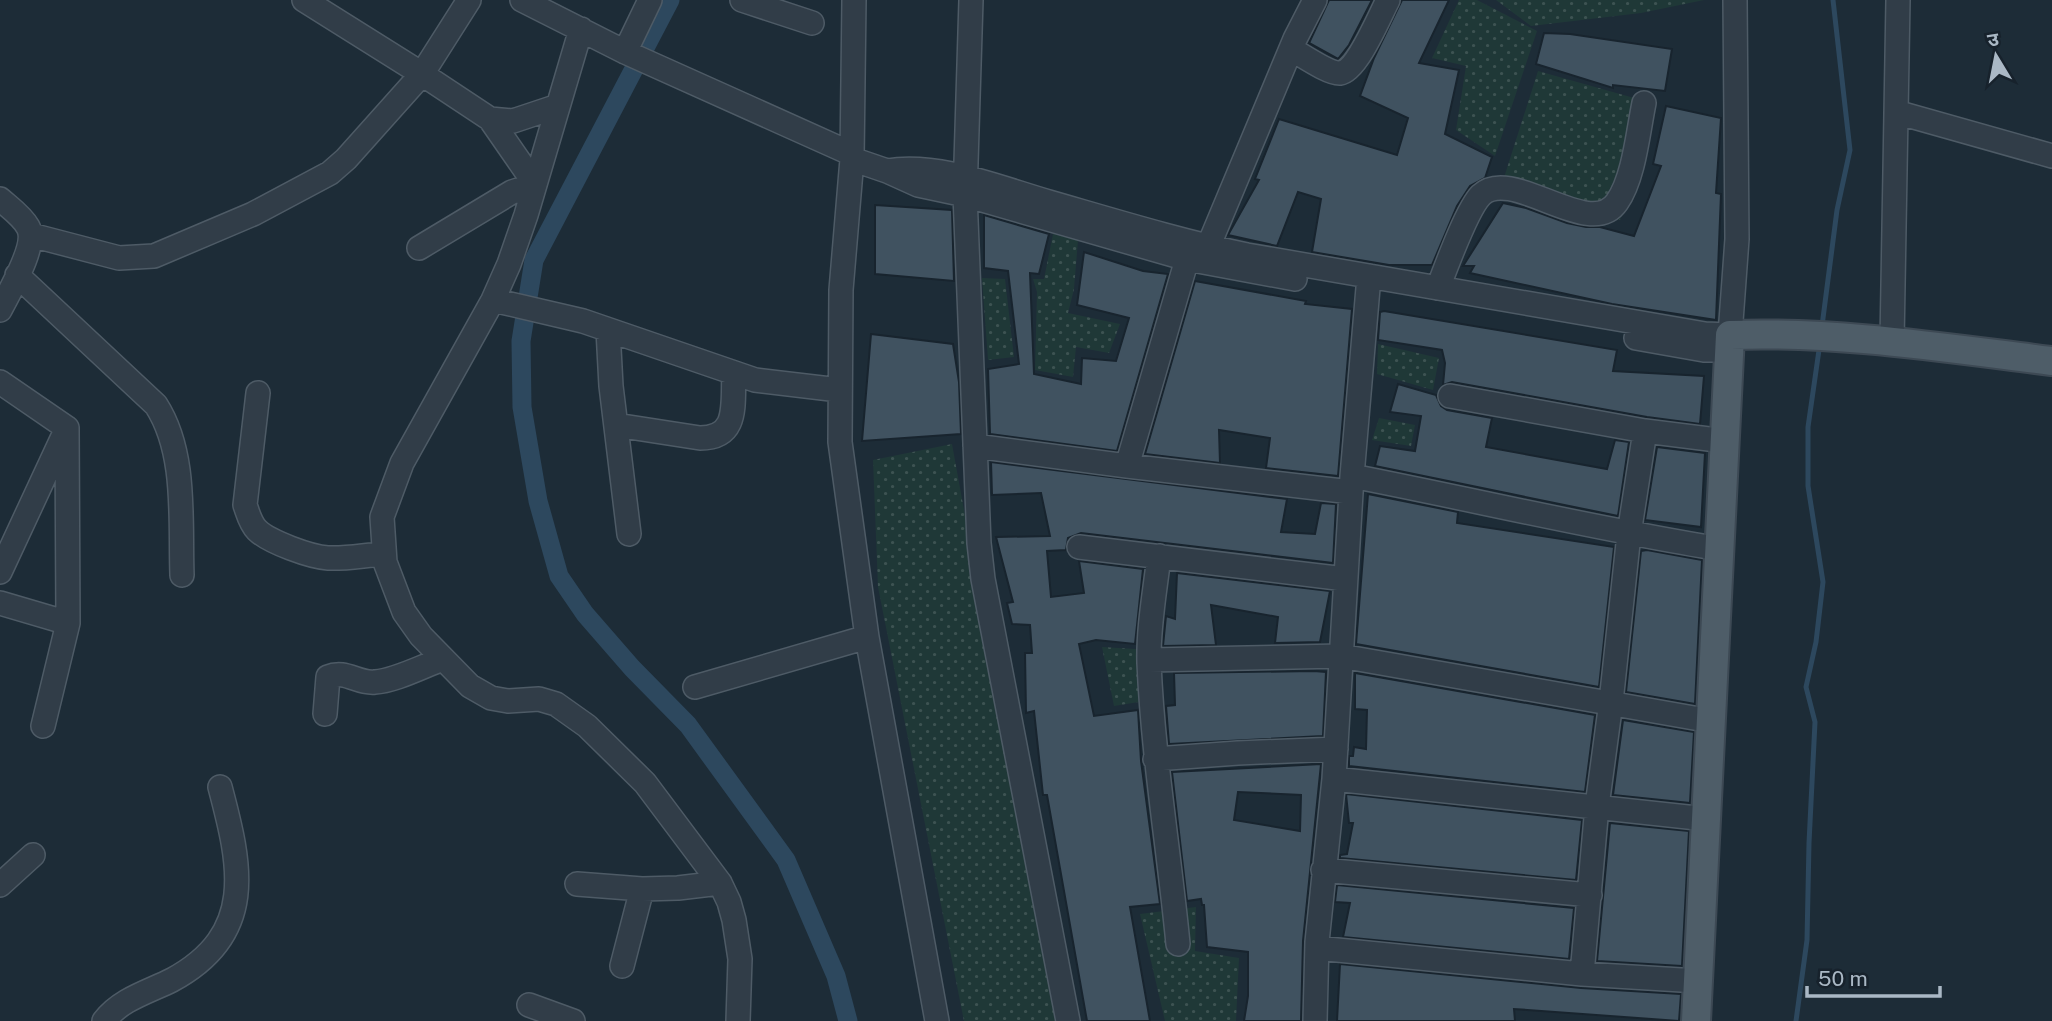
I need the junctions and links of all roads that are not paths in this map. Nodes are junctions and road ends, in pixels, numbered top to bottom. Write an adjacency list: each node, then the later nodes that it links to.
1 (304, 0): 16 (street)
2 (469, 0): 16 (street)
3 (522, 0): 13 (street)
4 (650, 0): 15 (street)
5 (742, 0): 12 (street)
6 (854, 0): 22 (street)
7 (971, 0): 23 (street)
8 (1315, 0): 14 (street)
9 (1388, 0): 14 (street)
10 (1735, 0): 36 (street)
11 (1898, 0): 19 (street)
12 (812, 23)
13 (581, 29): 15 (street); 18 (street)
14 (1291, 49): 28 (street)
15 (625, 52): 22 (street)
16 (422, 74): 20 (street); 26 (street)
17 (1644, 103): 31 (street)
18 (558, 106): 20 (street); 24 (street)
19 (1896, 112): 21 (street); 35 (street)
20 (490, 119): 24 (street)
21 (2052, 156)
22 (852, 157): 23 (street); 42 (street)
23 (966, 186): 28 (street); 49 (street)
24 (534, 189): 27 (street); 32 (street)
25 (0, 199): 26 (street)
26 (31, 235): 29 (street)
27 (419, 248)
28 (1199, 256): 30 (street); 50 (street)
29 (17, 275): 33 (street); 59 (street)
30 (1368, 283): 31 (street); 36 (street); 51 (street)
31 (1438, 288): 36 (street)
32 (513, 304): 34 (street); 56 (street)
33 (0, 310)
34 (608, 330): 39 (street); 45 (street)
35 (1892, 342): 37 (main road); 38 (main road)
36 (1730, 343): 37 (main road); 48 (main road)
37 (1846, 347): 40 (main road)
38 (2052, 361)
39 (734, 373): 42 (street); 45 (street)
40 (2052, 380)
41 (0, 382): 46 (street)
42 (839, 390): 63 (street)
43 (258, 393): 56 (street)
44 (1450, 397): 47 (street)
45 (616, 425): 52 (street)
46 (67, 428): 58 (street); 62 (street)
47 (1645, 431): 48 (street); 53 (street)
48 (1725, 441): 55 (main road)
49 (975, 446): 50 (street); 95 (street)
50 (1127, 466): 51 (street)
51 (1352, 484): 53 (street); 60 (street)
52 (629, 534)
53 (1629, 534): 55 (street); 68 (street)
54 (1079, 547): 57 (street)
55 (1720, 549): 70 (main road)
56 (384, 554): 65 (street)
57 (1158, 556): 60 (street); 66 (street)
58 (0, 572)
59 (182, 575)
60 (1345, 579): 64 (street)
61 (0, 603): 62 (street)
62 (68, 623): 71 (street)
63 (867, 637): 67 (street); 94 (street)
64 (1341, 656): 66 (street); 68 (street); 72 (street)
65 (443, 659): 69 (street); 80 (street)
66 (1149, 660): 73 (street)
67 (695, 687)
68 (1611, 702): 70 (street); 76 (street)
69 (325, 714)
70 (1711, 721): 77 (main road)
71 (43, 726)
72 (1336, 750): 73 (street); 74 (street)
73 (1155, 759): 85 (street)
74 (1334, 779): 76 (street); 79 (street)
75 (219, 787): 91 (street)
76 (1597, 806): 77 (street); 84 (street)
77 (1706, 819): 89 (main road)
78 (33, 855): 82 (street)
79 (1323, 870): 84 (street); 86 (street)
80 (720, 883): 83 (street); 93 (street)
81 (577, 884): 83 (street)
82 (0, 886)
83 (642, 890): 87 (street)
84 (1590, 895): 88 (street)
85 (1178, 944)
86 (1317, 948): 88 (street); 96 (street)
87 (622, 966)
88 (1583, 974): 89 (street)
89 (1698, 981): 97 (main road)
90 (529, 1005): 92 (street)
91 (104, 1021)
92 (573, 1021)
93 (738, 1021)
94 (937, 1021)
95 (1068, 1021)
96 (1315, 1021)
97 (1696, 1021)

